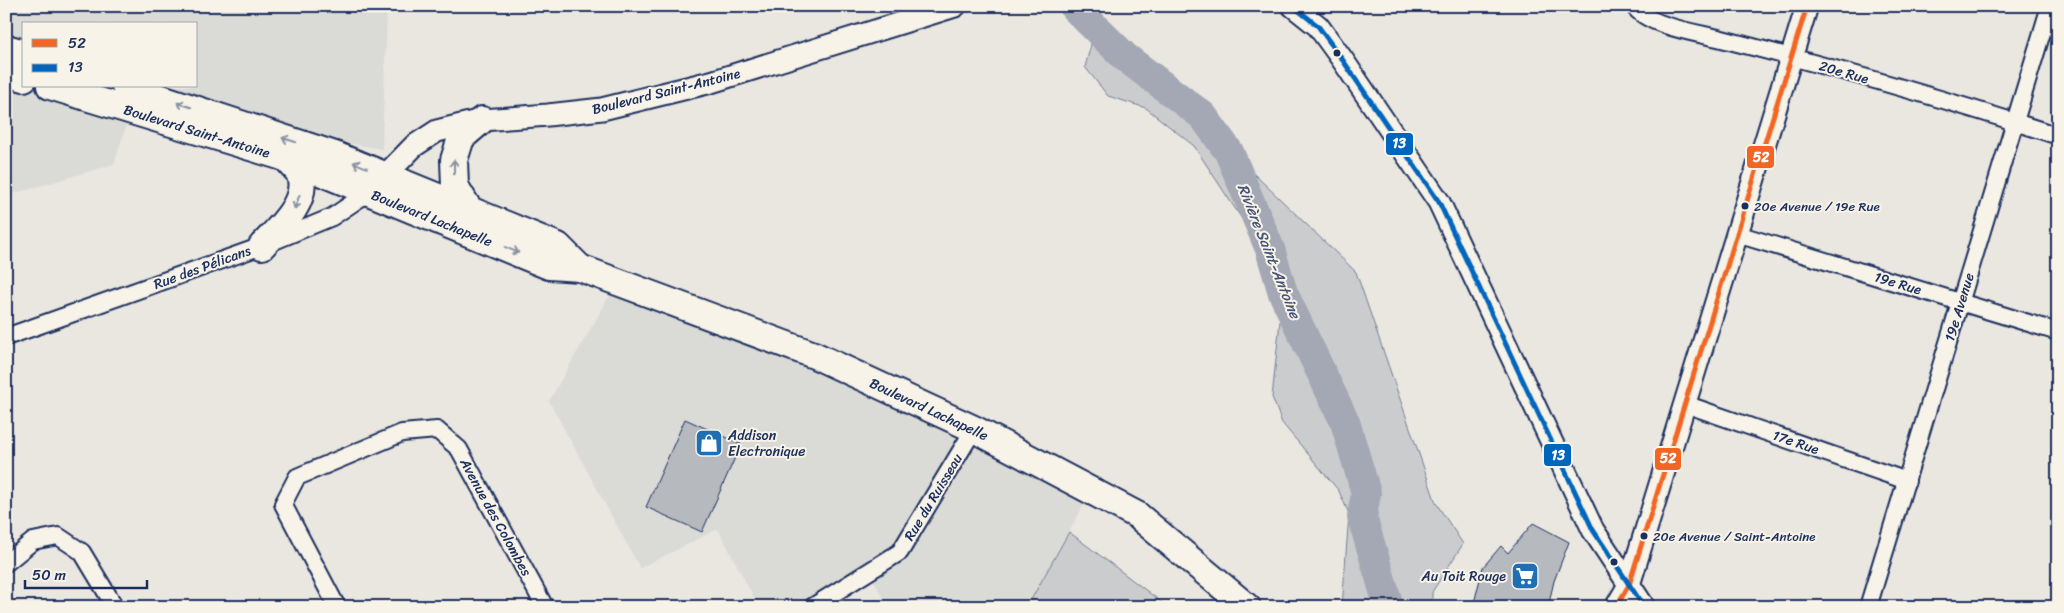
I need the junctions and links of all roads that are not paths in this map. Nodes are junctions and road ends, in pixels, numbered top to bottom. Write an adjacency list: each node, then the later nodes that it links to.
1 (955, 6): 13 (street, Boulevard Saint-Antoine)
2 (1293, 6): 30 (street)
3 (1634, 6): 8 (street, 20e Rue)
4 (1807, 6): 8 (street)
5 (2050, 6): 14 (street, 19e Avenue)
6 (6, 48): 7 (main road)
7 (22, 52)
8 (1791, 57): 14 (street, 20e Rue); 20 (street)
9 (6, 73): 10 (main road)
10 (22, 77)
11 (57, 88): 17 (main road, Boulevard Saint-Antoine)
12 (131, 88): 16 (main road, Boulevard Saint-Antoine, one-way to 12)
13 (482, 120): 18 (street, Boulevard Saint-Antoine); 19 (main road, one-way to 13)
14 (2015, 122): 15 (street, 20e Rue); 23 (street, 19e Avenue)
15 (2058, 136)
16 (335, 155): 18 (main road, Boulevard Lachapelle, one-way to 16)
17 (286, 158): 18 (main road, Boulevard Lachapelle); 21 (main road, one-way to 21)
18 (377, 184): 19 (main road, Boulevard Lachapelle); 21 (street, Rue des Pélicans); 22 (main road, Boulevard Lachapelle, one-way to 22)
19 (470, 211): 22 (main road, Boulevard Lachapelle)
20 (1737, 234): 23 (street, 19e Rue); 26 (street)
21 (262, 246): 25 (street, Rue des Pélicans)
22 (580, 268): 27 (main road, Boulevard Lachapelle)
23 (1960, 302): 24 (street, 19e Rue); 28 (street, 19e Avenue)
24 (2058, 332)
25 (6, 337)
26 (1685, 404): 28 (street, 17e Rue); 30 (street)
27 (974, 429): 34 (street, Rue du Ruisseau); 35 (main road, Boulevard Lachapelle)
28 (1907, 481): 39 (street, 19e Avenue)
29 (6, 563): 31 (street)
30 (1629, 586): 36 (street); 37 (street); 38 (street)
31 (115, 607)
32 (337, 607): 33 (street, Avenue des Colombes)
33 (545, 607)
34 (812, 607)
35 (1248, 607)
36 (1616, 607)
37 (1629, 607)
38 (1644, 607)
39 (1868, 607)

